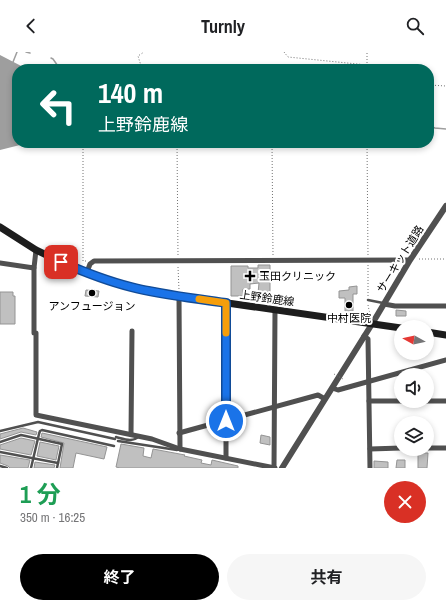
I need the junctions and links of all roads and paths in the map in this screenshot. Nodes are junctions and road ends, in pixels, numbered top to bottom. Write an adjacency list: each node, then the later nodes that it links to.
1 (144, 52): 4 (path)
2 (284, 52): 5 (path)
3 (367, 52): 5 (path)
4 (140, 64)
5 (367, 64)
6 (434, 85): 7 (path)
7 (446, 86)
8 (83, 148): 22 (path)
9 (177, 148): 20 (path)
10 (272, 148): 17 (path)
11 (368, 148): 18 (path)
12 (446, 206): 19 (street, サーキット道路)
13 (0, 227): 14 (main road, 上野鈴鹿線)
14 (36, 250): 23 (street); 24 (main road, 上野鈴鹿線)
15 (419, 259): 16 (path)
16 (446, 259)
17 (273, 260): 18 (street); 20 (street)
18 (368, 260): 19 (street); 26 (path)
19 (410, 260): 28 (street, サーキット道路)
20 (178, 261): 22 (street); 25 (path)
21 (0, 263): 23 (street)
22 (91, 263): 24 (street)
23 (34, 268): 49 (street)
24 (87, 272): 25 (main road, 上野鈴鹿線)
25 (179, 296): 27 (main road, 上野鈴鹿線); 48 (street)
26 (368, 300): 28 (lane); 31 (path)
27 (226, 303): 30 (main road, 上野鈴鹿線); 46 (street)
28 (384, 304): 29 (street); 31 (street, サーキット道路)
29 (446, 306)
30 (275, 310): 31 (main road, 上野鈴鹿線); 45 (street)
31 (372, 324): 32 (main road, 上野鈴鹿線); 36 (street, サーキット道路)
32 (394, 327)
33 (132, 331): 49 (street)
34 (434, 333): 35 (main road)
35 (446, 335)
36 (364, 336): 40 (street); 41 (street, サーキット道路)
37 (446, 360): 40 (street)
38 (334, 374): 39 (path, bridge)
39 (342, 379)
40 (368, 381): 41 (street); 43 (street)
41 (332, 388): 42 (street, サーキット道路)
42 (325, 399): 45 (street); 71 (street, サーキット道路)
43 (369, 401): 44 (street); 59 (street)
44 (446, 401)
45 (274, 407): 46 (street); 70 (street)
46 (226, 421): 48 (street); 61 (street)
47 (0, 431): 52 (lane)
48 (179, 433): 58 (street)
49 (131, 434): 50 (street)
50 (139, 436): 52 (lane); 58 (street)
51 (37, 439): 53 (lane); 54 (lane); 62 (lane); 63 (lane)
52 (116, 439): 58 (lane)
53 (0, 442)
54 (114, 446)
55 (394, 448): 59 (street)
56 (434, 448): 57 (street)
57 (446, 448)
58 (180, 449): 61 (street)
59 (370, 449): 72 (street)
60 (0, 452): 62 (lane)
61 (226, 458): 64 (street)
62 (33, 459): 63 (lane); 67 (lane)
63 (58, 464): 68 (lane)
64 (256, 464): 69 (street); 70 (street)
65 (0, 466): 66 (lane)
66 (7, 468)
67 (31, 468)
68 (57, 468)
69 (263, 468)
70 (275, 468)
71 (282, 468)
72 (370, 468)

